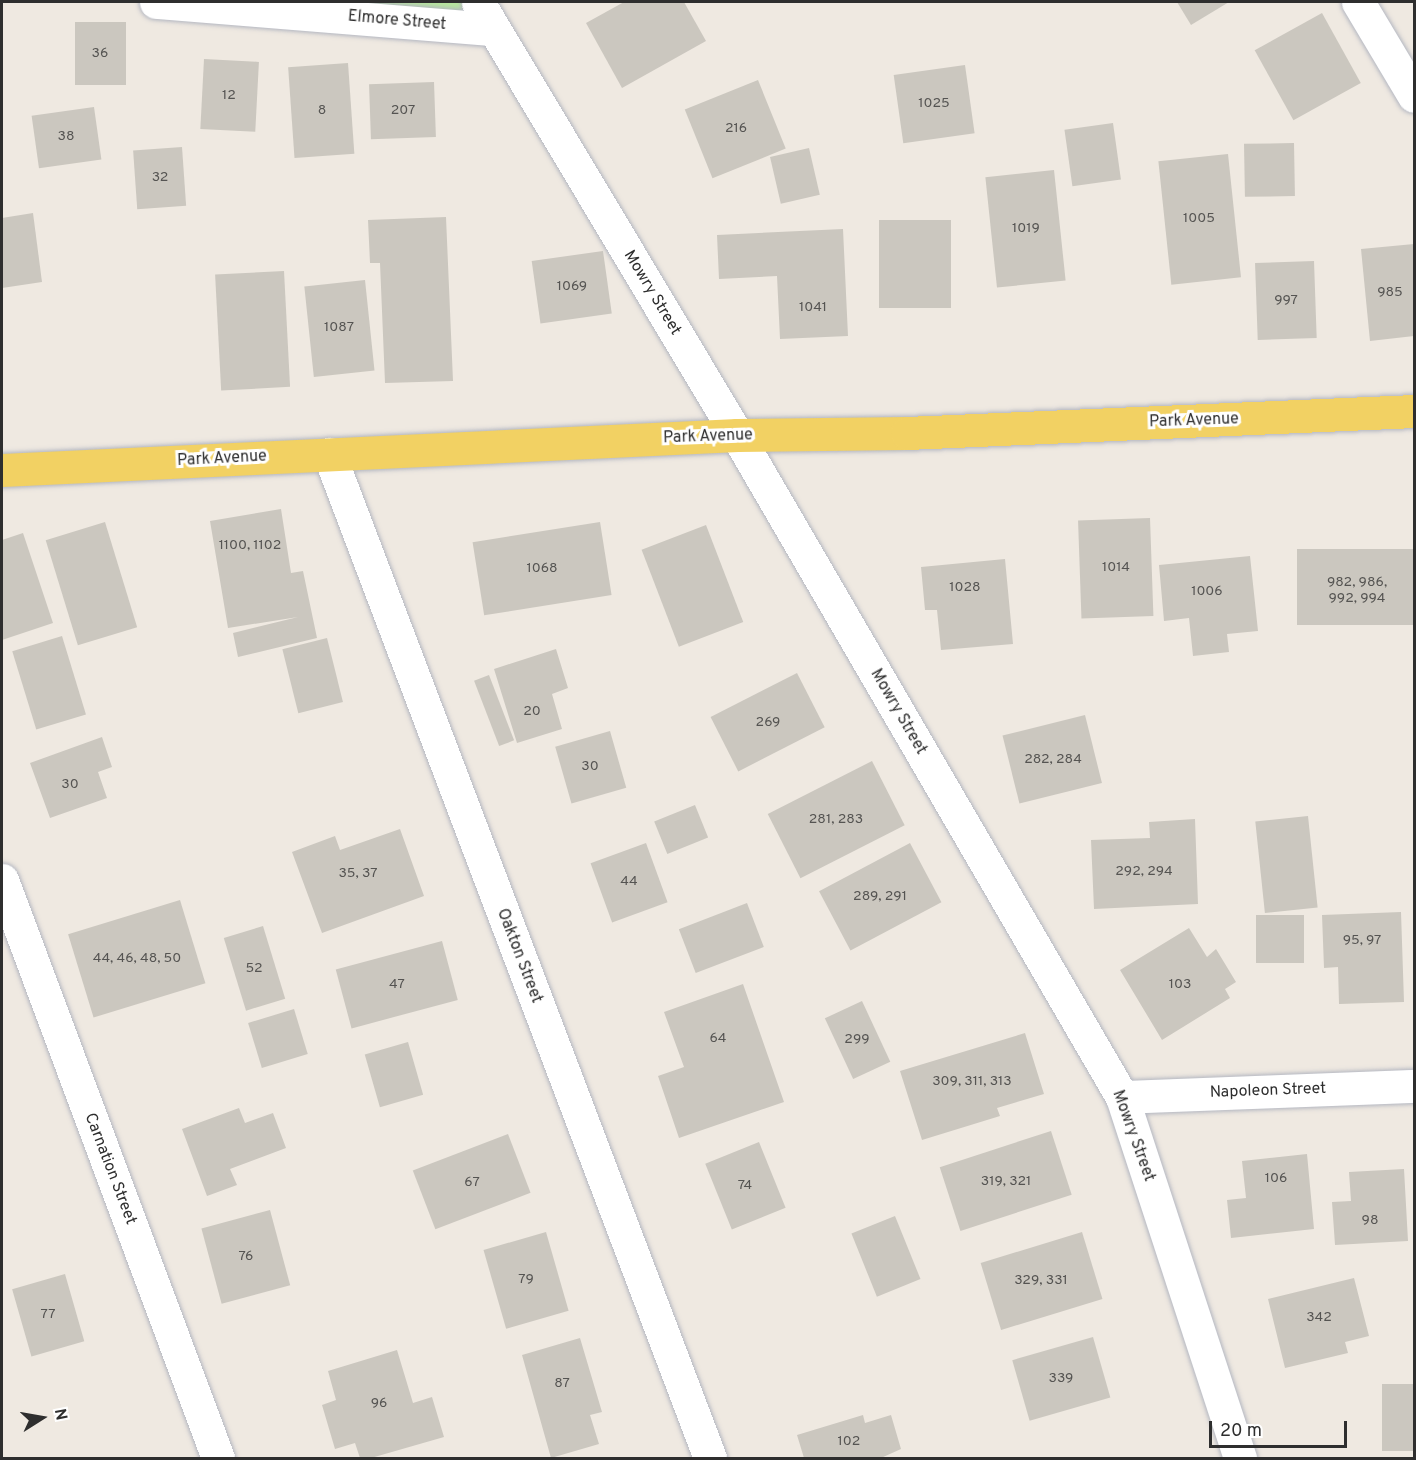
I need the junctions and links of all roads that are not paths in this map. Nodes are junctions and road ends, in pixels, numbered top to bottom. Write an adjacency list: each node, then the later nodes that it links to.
1 (156, 2): 3 (street, Elmore Street)
2 (1358, 2): 4 (street)
3 (486, 15): 6 (street, Mowry Street)
4 (1414, 96)
5 (1414, 411): 6 (main road, Park Avenue)
6 (737, 435): 7 (main road, Park Avenue); 11 (street, Mowry Street)
7 (329, 454): 8 (main road, Park Avenue); 13 (street, Oakton Street)
8 (2, 470)
9 (2, 880): 12 (street, Carnation Street)
10 (1414, 1086): 11 (street, Napoleon Street)
11 (1122, 1097): 14 (street, Mowry Street)
12 (218, 1458)
13 (710, 1458)
14 (1240, 1458)

